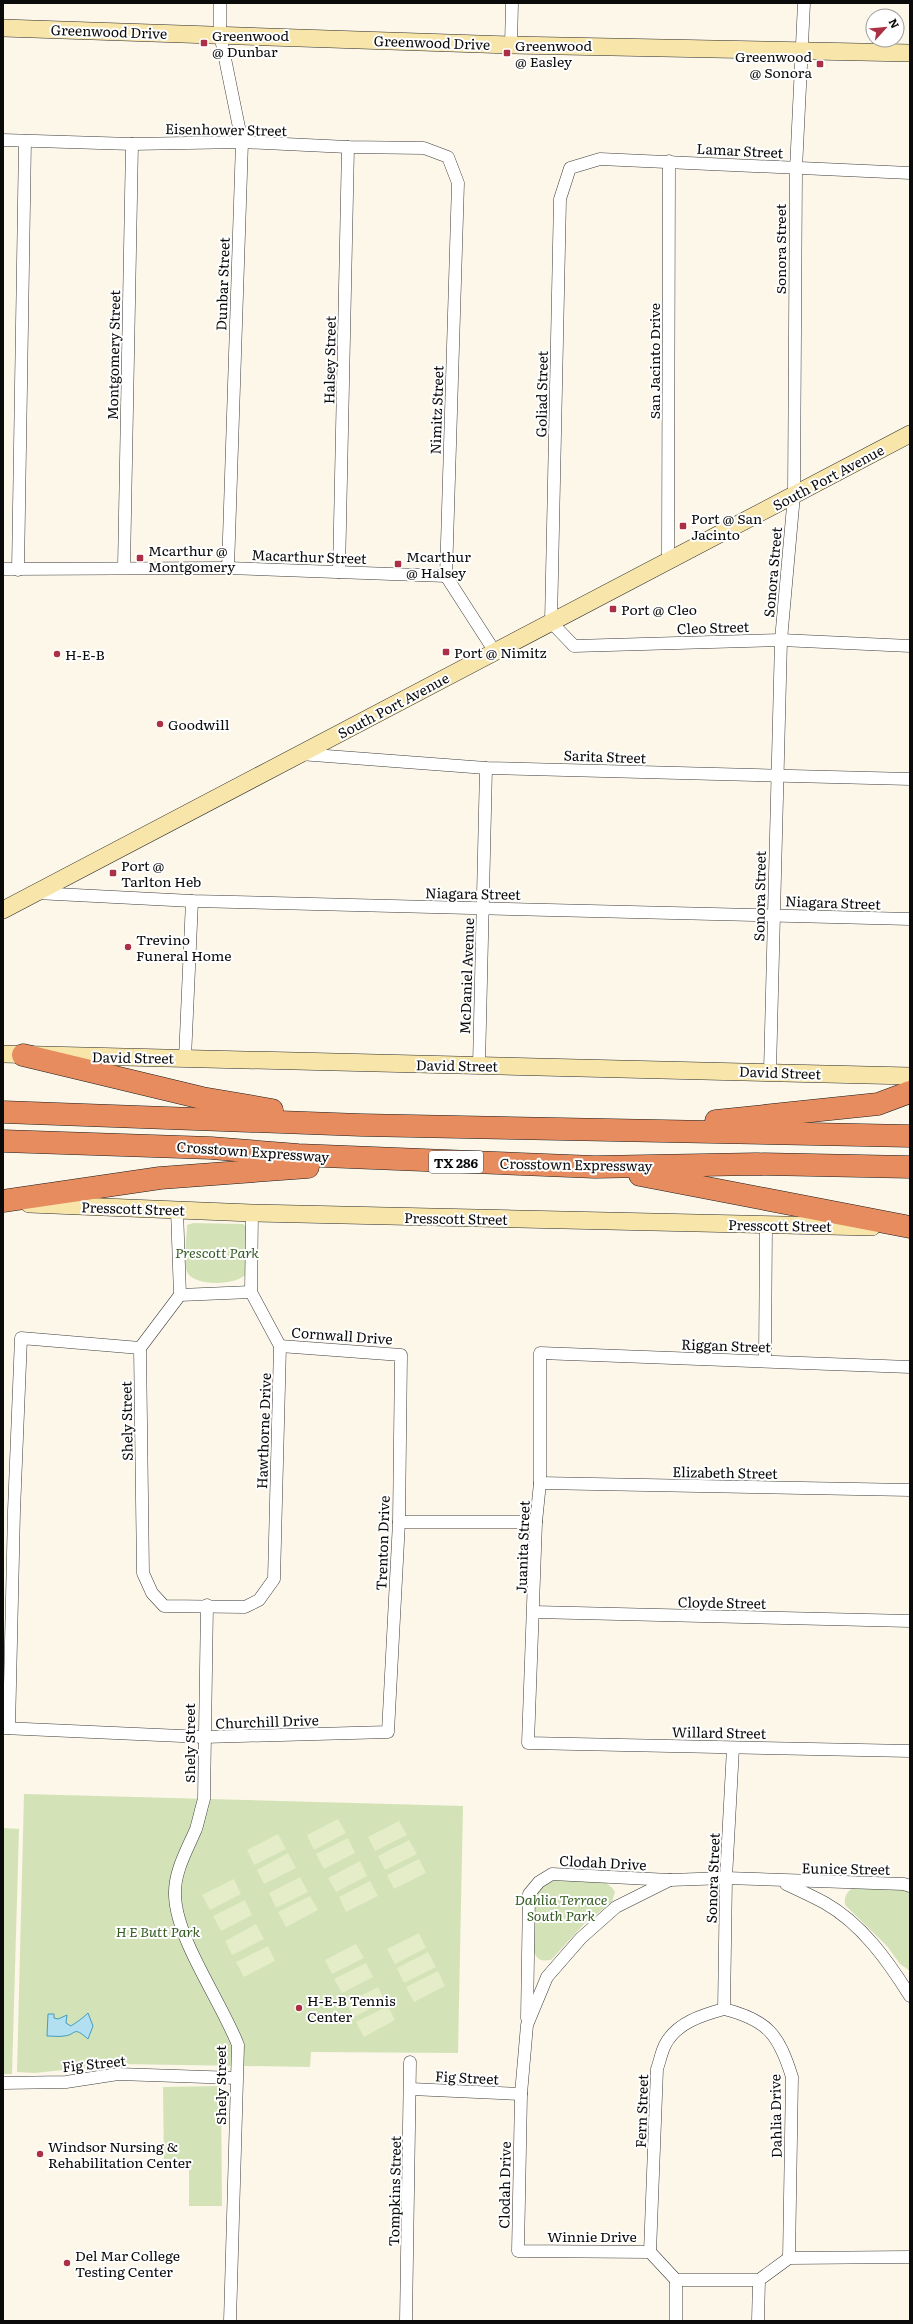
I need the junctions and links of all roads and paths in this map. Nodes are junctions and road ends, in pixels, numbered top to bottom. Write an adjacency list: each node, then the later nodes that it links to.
1 (220, 3): 5 (street, Dunbar Street)
2 (512, 3): 6 (street)
3 (804, 3): 7 (street, Sonora Street)
4 (3, 28): 5 (main road, Greenwood Drive)
5 (220, 34): 6 (main road, Greenwood Drive); 11 (street, Dunbar Street)
6 (510, 45): 7 (main road, Greenwood Drive)
7 (801, 50): 8 (main road, Greenwood Drive); 17 (street, Sonora Street)
8 (910, 53)
9 (3, 140): 10 (street, Eisenhower Street)
10 (25, 141): 12 (street, Eisenhower Street); 25 (street)
11 (242, 142): 12 (street, Eisenhower Street); 13 (street, Eisenhower Street); 23 (street, Dunbar Street)
12 (132, 144): 22 (street, Montgomery Street)
13 (348, 147): 14 (street, Eisenhower Street); 26 (street, Halsey Street)
14 (448, 157): 27 (street, Nimitz Street)
15 (669, 161): 16 (street, Lamar Street); 17 (street, Lamar Street); 21 (street, San Jacinto Drive)
16 (570, 168): 28 (street, Goliad Street)
17 (796, 168): 18 (street, Lamar Street); 20 (street, Sonora Street)
18 (910, 173)
19 (910, 434): 20 (main road, South Port Avenue)
20 (794, 495): 21 (main road, South Port Avenue); 29 (street, Sonora Street)
21 (668, 561): 28 (main road, South Port Avenue)
22 (124, 567): 23 (street, Macarthur Street); 25 (street, Macarthur Street)
23 (228, 568): 26 (street, Macarthur Street)
24 (3, 569): 25 (street, Macarthur Street)
25 (18, 570)
26 (339, 572): 27 (street, Macarthur Street)
27 (446, 576): 31 (street)
28 (551, 622): 29 (street, Cleo Street); 31 (main road, South Port Avenue)
29 (781, 640): 30 (street, Cleo Street); 34 (street, Sonora Street)
30 (910, 646)
31 (495, 652): 32 (main road, South Port Avenue)
32 (300, 754): 33 (street, Sarita Street); 36 (main road, South Port Avenue)
33 (486, 768): 34 (street, Sarita Street); 38 (street, McDaniel Avenue)
34 (776, 776): 35 (street, Sarita Street); 40 (street, Sonora Street)
35 (910, 779)
36 (35, 893): 37 (street, Niagara Street); 39 (main road, South Port Avenue)
37 (192, 901): 38 (street, Niagara Street); 43 (street)
38 (483, 909): 40 (street, Niagara Street); 44 (street, McDaniel Avenue)
39 (3, 910)
40 (774, 915): 41 (street, Niagara Street); 45 (street, Sonora Street)
41 (910, 919)
42 (13, 1054): 43 (main road, David Street); 49 (highway)
43 (185, 1058): 44 (main road, David Street)
44 (479, 1065): 45 (main road, David Street)
45 (770, 1071): 46 (main road, David Street)
46 (910, 1076)
47 (910, 1092): 50 (highway)
48 (3, 1112): 49 (highway, Crosstown Expressway)
49 (352, 1124): 50 (highway, Crosstown Expressway)
50 (620, 1131): 51 (highway, Crosstown Expressway)
51 (910, 1136)
52 (3, 1141): 53 (highway, Crosstown Expressway / TX 286)
53 (403, 1159): 54 (highway, Crosstown Expressway / TX 286); 56 (highway)
54 (595, 1167): 55 (highway, Crosstown Expressway / TX 286); 60 (highway)
55 (910, 1167)
56 (3, 1202): 57 (main road, Presscott Street)
57 (177, 1210): 58 (main road, Presscott Street); 62 (street)
58 (252, 1213): 59 (main road, Presscott Street); 61 (street, Hawthorne Drive)
59 (766, 1225): 60 (main road, Presscott Street); 67 (street)
60 (910, 1227)
61 (251, 1292): 62 (street); 63 (street, Hawthorne Drive)
62 (180, 1295): 64 (street)
63 (280, 1346): 66 (street, Cornwall Drive); 74 (street, Hawthorne Drive)
64 (140, 1348): 71 (street); 74 (street, Shely Street)
65 (540, 1353): 67 (street, Riggan Street); 69 (street, Juanita Street)
66 (401, 1355): 72 (street, Trenton Drive)
67 (765, 1361): 68 (street, Riggan Street)
68 (910, 1367)
69 (540, 1483): 70 (street, Elizabeth Street); 73 (street, Juanita Street)
70 (910, 1490)
71 (8, 1510): 77 (street)
72 (399, 1522): 73 (street); 78 (street, Trenton Drive)
73 (536, 1522): 75 (street, Juanita Street)
74 (207, 1605): 79 (street, Shely Street)
75 (534, 1612): 76 (street, Cloyde Street); 80 (street, Juanita Street)
76 (910, 1621)
77 (6, 1728): 79 (street, Churchill Drive)
78 (388, 1732): 79 (street, Churchill Drive)
79 (204, 1737): 91 (street, Shely Street)
80 (528, 1743): 81 (street, Willard Street)
81 (733, 1748): 82 (street, Willard Street); 83 (street, Sonora Street)
82 (910, 1751)
83 (726, 1878): 84 (street, Clodah Drive); 85 (street, Eunice Street); 88 (street, Sonora Street)
84 (670, 1880): 89 (street, Clodah Drive); 89 (street, Clodah Drive)
85 (781, 1881): 86 (street, Eunice Street); 87 (street)
86 (910, 1886)
87 (910, 1996)
88 (724, 2009): 96 (street, Fern Street); 98 (street, Dahlia Drive)
89 (527, 2025): 94 (street, Clodah Drive)
90 (410, 2062): 93 (street, Tompkins Street)
91 (236, 2078): 92 (street, Fig Street); 101 (street, Shely Street)
92 (3, 2083)
93 (411, 2089): 94 (street, Fig Street); 102 (street, Tompkins Street)
94 (521, 2094): 95 (street, Clodah Drive)
95 (518, 2251): 96 (street, Winnie Drive)
96 (650, 2252): 99 (street, Winnie Drive)
97 (910, 2257): 98 (street)
98 (789, 2258): 100 (street)
99 (676, 2280): 100 (street); 103 (street)
100 (759, 2280): 104 (street)
101 (230, 2321)
102 (406, 2321)
103 (676, 2321)
104 (758, 2321)

